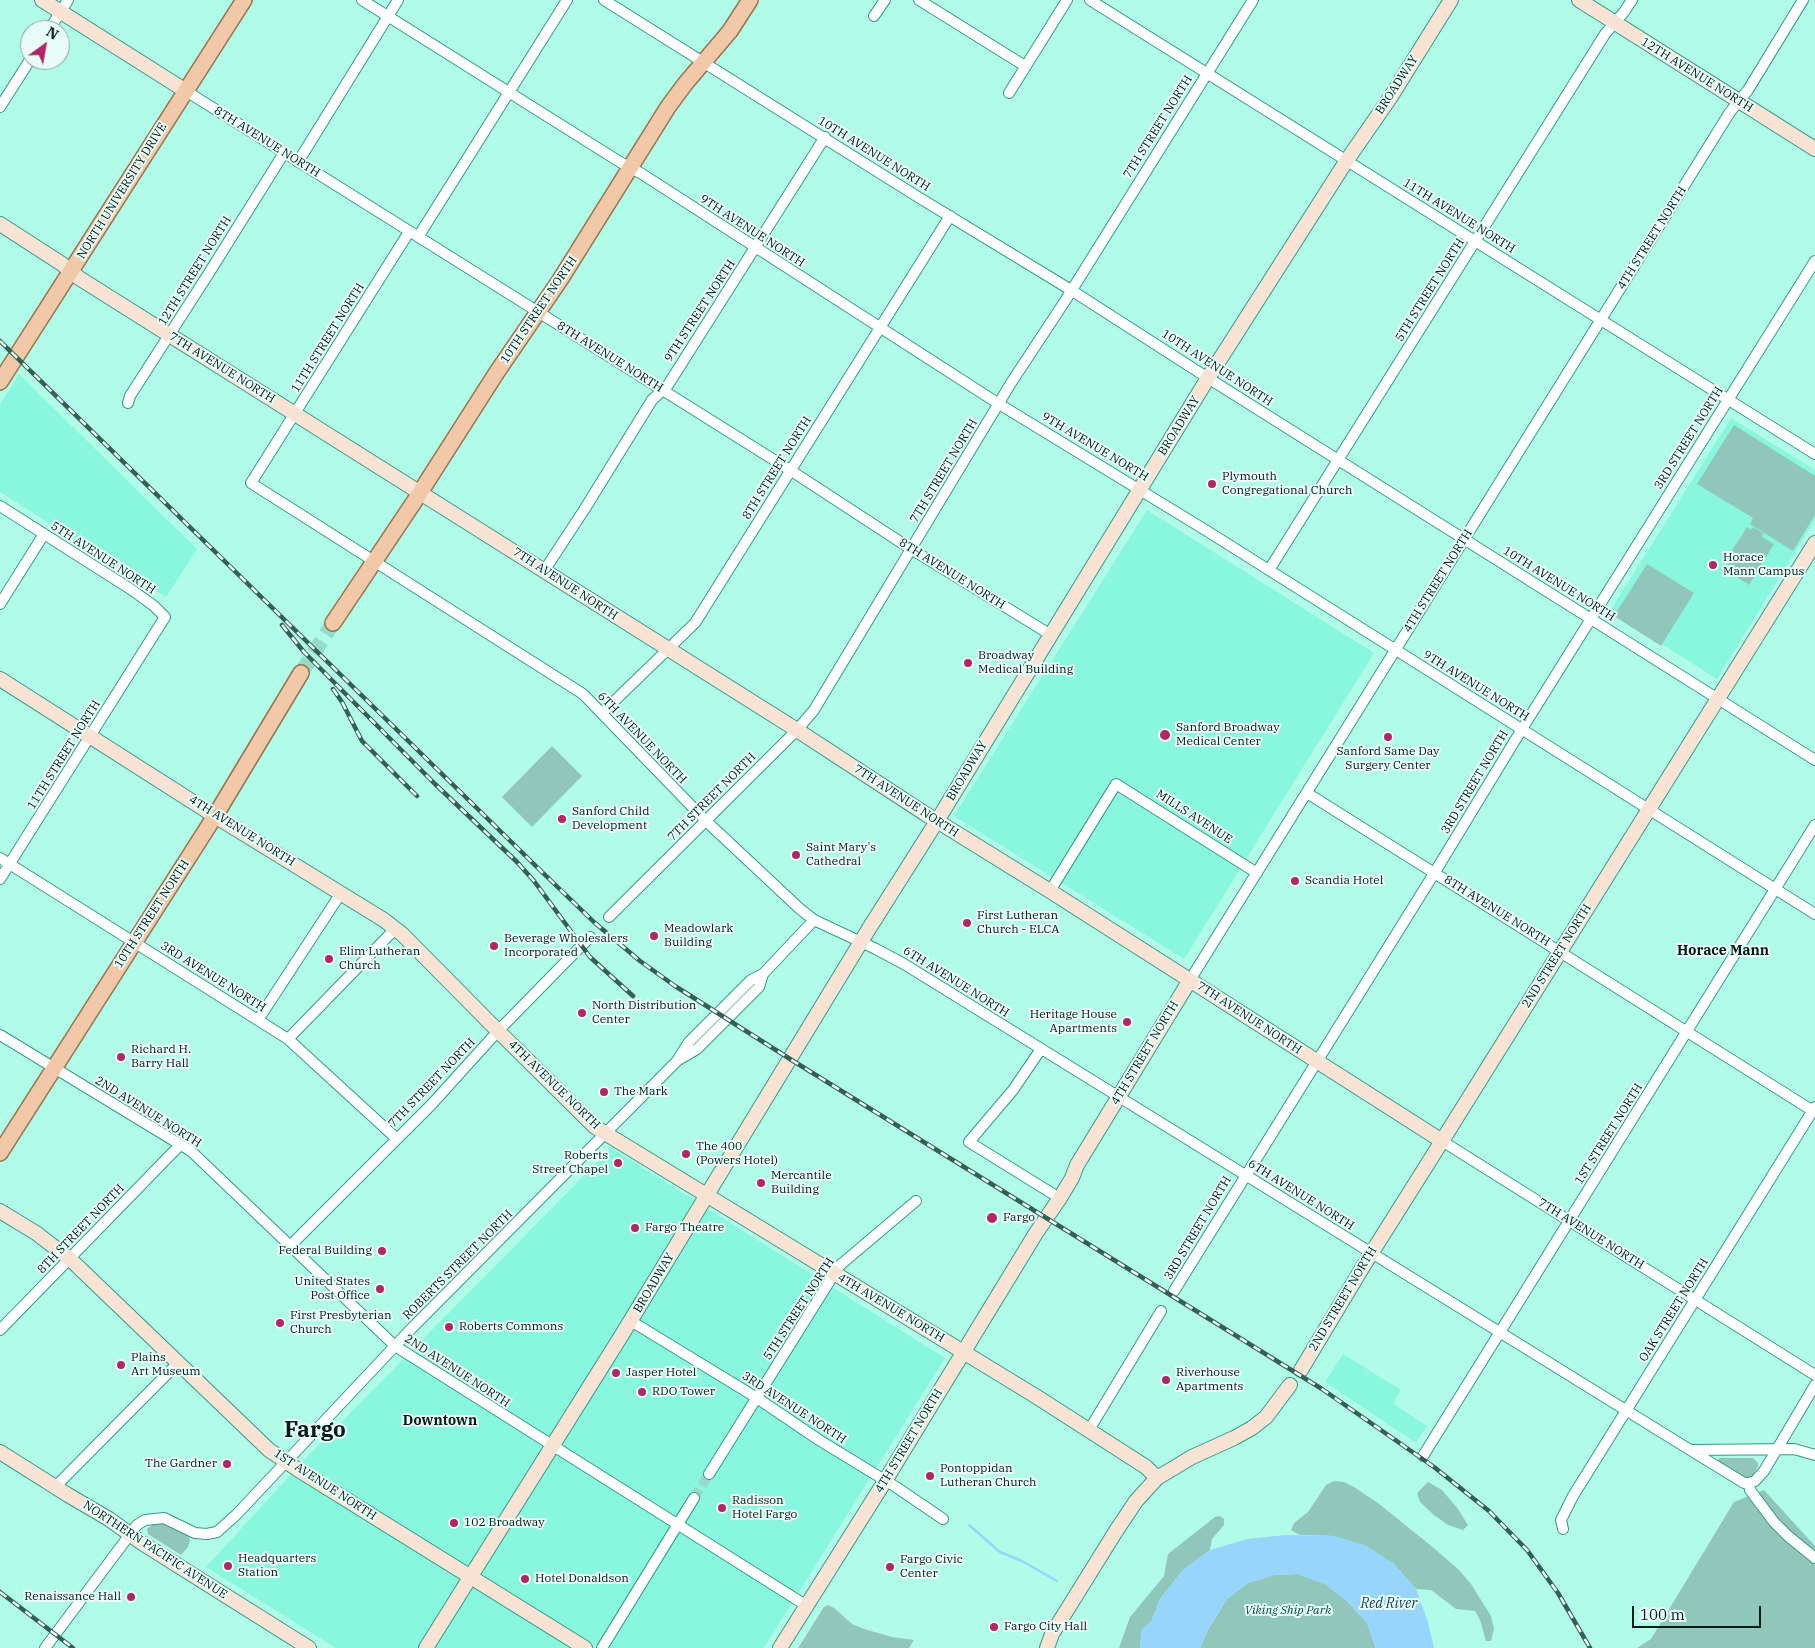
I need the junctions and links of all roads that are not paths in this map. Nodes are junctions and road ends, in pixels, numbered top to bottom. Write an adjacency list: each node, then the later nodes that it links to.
1 (42, 0): 17 (street, 8TH AVENUE NORTH)
2 (244, 0): 26 (main road, NORTH UNIVERSITY DRIVE)
3 (362, 0): 18 (street, 9TH AVENUE NORTH)
4 (398, 0): 18 (street)
5 (567, 0): 27 (street, 11TH STREET NORTH)
6 (604, 0): 22 (street, 10TH AVENUE NORTH)
7 (750, 0): 22 (main road, 10TH STREET NORTH)
8 (885, 0): 19 (street)
9 (919, 0): 23 (street)
10 (1067, 0): 23 (street)
11 (1090, 0): 25 (street, 11TH AVENUE NORTH)
12 (1252, 0): 25 (street, 7TH STREET NORTH)
13 (1451, 0): 34 (street, BROADWAY)
14 (1579, 0): 21 (street, 12TH AVENUE NORTH)
15 (1632, 0): 21 (street, 5TH STREET NORTH)
16 (1803, 0): 29 (street, 4TH STREET NORTH)
17 (64, 6): 20 (street); 26 (street, 8TH AVENUE NORTH)
18 (388, 16): 27 (street, 9TH AVENUE NORTH); 35 (street)
19 (874, 16)
20 (55, 20)
21 (1615, 23): 29 (street, 12TH AVENUE NORTH); 40 (street, 5TH STREET NORTH)
22 (704, 63): 31 (street, 10TH AVENUE NORTH); 36 (main road, 10TH STREET NORTH)
23 (1025, 66): 28 (street)
24 (23, 70): 30 (street)
25 (1207, 72): 34 (street, 11TH AVENUE NORTH); 44 (street, 7TH STREET NORTH)
26 (186, 91): 33 (street, 8TH AVENUE NORTH); 43 (main road, NORTH UNIVERSITY DRIVE)
27 (509, 92): 36 (street, 9TH AVENUE NORTH); 39 (street, 11TH STREET NORTH)
28 (1009, 93)
29 (1739, 102): 32 (street, 12TH AVENUE NORTH); 46 (street, 4TH STREET NORTH)
30 (0, 106)
31 (825, 137): 37 (street, 10TH AVENUE NORTH); 41 (street, 9TH STREET NORTH)
32 (1815, 149)
33 (284, 153): 35 (street, 8TH AVENUE NORTH); 48 (street, 12TH STREET NORTH)
34 (1347, 160): 40 (street, 11TH AVENUE NORTH); 49 (street, BROADWAY)
35 (298, 162): 39 (street, 8TH AVENUE NORTH)
36 (630, 168): 41 (street, 9TH AVENUE NORTH); 45 (main road, 10TH STREET NORTH)
37 (950, 216): 44 (street, 10TH AVENUE NORTH); 47 (street, 8TH STREET NORTH)
38 (0, 224): 43 (street, 7TH AVENUE NORTH)
39 (414, 234): 45 (street, 8TH AVENUE NORTH); 55 (street, 11TH STREET NORTH)
40 (1476, 241): 46 (street, 11TH AVENUE NORTH); 57 (street, 5TH STREET NORTH)
41 (756, 249): 47 (street, 9TH AVENUE NORTH); 51 (street, 9TH STREET NORTH)
42 (1815, 261): 52 (street, 3RD STREET NORTH)
43 (71, 270): 48 (street, 7TH AVENUE NORTH); 50 (main road, NORTH UNIVERSITY DRIVE)
44 (1071, 290): 49 (street, 10TH AVENUE NORTH); 54 (street, 7TH STREET NORTH)
45 (538, 312): 51 (street, 8TH AVENUE NORTH); 61 (main road, 10TH STREET NORTH)
46 (1601, 320): 52 (street, 11TH AVENUE NORTH); 64 (street, 4TH STREET NORTH)
47 (880, 328): 54 (street, 9TH AVENUE NORTH); 58 (street, 8TH STREET NORTH)
48 (170, 335): 53 (street, 12TH STREET NORTH); 55 (street, 7TH AVENUE NORTH)
49 (1208, 378): 57 (street, 10TH AVENUE NORTH); 60 (street, BROADWAY)
50 (0, 382)
51 (662, 389): 58 (street, 8TH AVENUE NORTH); 69 (street, 9TH STREET NORTH)
52 (1728, 400): 56 (street, 11TH AVENUE NORTH); 71 (street, 3RD STREET NORTH)
53 (128, 403)
54 (999, 404): 60 (street, 9TH AVENUE NORTH); 66 (street, 7TH STREET NORTH)
55 (295, 414): 59 (street, 11TH STREET NORTH); 61 (street, 7TH AVENUE NORTH)
56 (1815, 454)
57 (1339, 460): 64 (street, 10TH AVENUE NORTH); 68 (street, 5TH STREET NORTH)
58 (790, 470): 66 (street, 8TH AVENUE NORTH); 76 (street, 8TH STREET NORTH)
59 (251, 483): 67 (street, 6TH AVENUE NORTH)
60 (1140, 489): 68 (street, 9TH AVENUE NORTH); 73 (street, BROADWAY)
61 (420, 492): 67 (main road, 10TH STREET NORTH); 69 (street, 7TH AVENUE NORTH)
62 (0, 506): 63 (street, 5TH AVENUE NORTH)
63 (44, 534): 70 (street); 74 (street, 5TH AVENUE NORTH)
64 (1464, 539): 71 (street, 10TH AVENUE NORTH); 75 (street, 4TH STREET NORTH)
65 (1815, 543): 79 (street, 2ND STREET NORTH)
66 (911, 549): 73 (street, 8TH AVENUE NORTH); 82 (street, 7TH STREET NORTH)
67 (375, 562): 72 (main road, 10TH STREET NORTH); 80 (street, 6TH AVENUE NORTH)
68 (1269, 570): 75 (street, 9TH AVENUE NORTH)
69 (544, 571): 76 (street, 7TH AVENUE NORTH)
70 (0, 604)
71 (1591, 619): 79 (street, 10TH AVENUE NORTH); 81 (street, 3RD STREET NORTH)
72 (333, 623)
73 (1051, 635): 89 (street, BROADWAY)
74 (148, 643): 83 (street, 11TH STREET NORTH)
75 (1395, 649): 81 (street, 9TH AVENUE NORTH); 85 (street, 4TH STREET NORTH)
76 (668, 650): 80 (street, 8TH STREET NORTH); 82 (street, 7TH AVENUE NORTH)
77 (301, 673): 87 (main road, 10TH STREET NORTH)
78 (0, 679): 83 (street, 4TH AVENUE NORTH)
79 (1717, 698): 84 (street, 10TH AVENUE NORTH); 86 (street, 2ND STREET NORTH)
80 (602, 713): 88 (street, 6TH AVENUE NORTH)
81 (1522, 729): 86 (street, 9TH AVENUE NORTH); 93 (street, 3RD STREET NORTH)
82 (796, 730): 88 (street, 7TH STREET NORTH); 89 (street, 7TH AVENUE NORTH)
83 (90, 736): 87 (street, 4TH AVENUE NORTH); 92 (street, 11TH STREET NORTH)
84 (1815, 760)
85 (1306, 792): 93 (street, 8TH AVENUE NORTH); 94 (street, 4TH STREET NORTH)
86 (1648, 808): 96 (street, 9TH AVENUE NORTH); 106 (street, 2ND STREET NORTH)
87 (215, 816): 98 (street, 4TH AVENUE NORTH); 104 (main road, 10TH STREET NORTH)
88 (706, 821): 100 (street, 7TH STREET NORTH); 101 (street, 6TH AVENUE NORTH)
89 (937, 821): 97 (street, 7TH AVENUE NORTH); 105 (street, BROADWAY)
90 (1815, 826): 96 (street, 1ST STREET NORTH)
91 (0, 858): 92 (street, 3RD AVENUE NORTH)
92 (10, 864): 95 (street, 11TH STREET NORTH); 104 (street, 3RD AVENUE NORTH)
93 (1435, 872): 106 (street, 8TH AVENUE NORTH); 114 (street, 3RD STREET NORTH)
94 (1257, 873): 97 (street, MILLS AVENUE); 107 (street, 4TH STREET NORTH)
95 (0, 880)
96 (1776, 889): 99 (street, 9TH AVENUE NORTH); 110 (street, 1ST STREET NORTH)
97 (1050, 891): 107 (street, 7TH AVENUE NORTH)
98 (341, 893): 102 (street, 4TH AVENUE NORTH); 108 (street)
99 (1815, 914)
100 (609, 917)
101 (814, 920): 105 (street, 6TH AVENUE NORTH); 118 (street, ROBERTS STREET NORTH)
102 (396, 928): 109 (street, 4TH AVENUE NORTH); 112 (street)
103 (590, 938): 109 (street, 7TH STREET NORTH)
104 (134, 942): 108 (street, 3RD AVENUE NORTH); 115 (main road, 10TH STREET NORTH)
105 (861, 942): 113 (street, 6TH AVENUE NORTH); 125 (street, BROADWAY)
106 (1560, 951): 110 (street, 8TH AVENUE NORTH); 120 (street, 2ND STREET NORTH)
107 (1190, 980): 114 (street, 7TH AVENUE NORTH); 116 (street, 4TH STREET NORTH)
108 (258, 1020): 112 (street, 3RD AVENUE NORTH)
109 (498, 1031): 118 (street, 4TH AVENUE NORTH); 119 (street, 7TH STREET NORTH)
110 (1687, 1031): 117 (street, 8TH AVENUE NORTH); 129 (street, 1ST STREET NORTH)
111 (0, 1035): 115 (street, 2ND AVENUE NORTH)
112 (288, 1039): 119 (street, 3RD AVENUE NORTH)
113 (1041, 1049): 116 (street, 6TH AVENUE NORTH); 126 (street)
114 (1317, 1061): 120 (street, 7TH AVENUE NORTH); 124 (street, 3RD STREET NORTH)
115 (54, 1068): 121 (street, 2ND AVENUE NORTH); 122 (main road, 10TH STREET NORTH)
116 (1118, 1098): 123 (street, 4TH STREET NORTH); 124 (street, 6TH AVENUE NORTH)
117 (1814, 1109): 136 (street, OAK STREET NORTH)
118 (606, 1134): 125 (street, 4TH AVENUE NORTH); 141 (street, ROBERTS STREET NORTH)
119 (397, 1139): 131 (street, 7TH STREET NORTH)
120 (1442, 1141): 129 (street, 7TH AVENUE NORTH); 132 (street, 2ND STREET NORTH)
121 (180, 1145): 131 (street, 2ND AVENUE NORTH); 133 (street, 8TH STREET NORTH)
122 (0, 1153)
123 (1077, 1165): 126 (street, 4TH STREET NORTH); 130 (street, 4TH STREET NORTH)
124 (1245, 1175): 132 (street, 6TH AVENUE NORTH); 135 (street, 3RD STREET NORTH)
125 (708, 1194): 134 (street, 4TH AVENUE NORTH); 138 (street, BROADWAY)
126 (1053, 1194): 130 (street, 4TH STREET NORTH)
127 (916, 1200): 134 (street, 5TH STREET NORTH)
128 (0, 1211): 133 (street, 1ST AVENUE NORTH)
129 (1570, 1220): 136 (street, 7TH AVENUE NORTH); 140 (street, 1ST STREET NORTH)
130 (1036, 1233): 142 (street, 4TH STREET NORTH)
131 (291, 1245): 141 (street, 2ND AVENUE NORTH)
132 (1371, 1252): 140 (street, 6TH AVENUE NORTH); 144 (street, 2ND STREET NORTH)
133 (70, 1259): 139 (street, 8TH STREET NORTH); 143 (street, 1ST AVENUE NORTH)
134 (834, 1273): 142 (street, 4TH AVENUE NORTH); 148 (street, 5TH STREET NORTH)
135 (1174, 1292)
136 (1695, 1299): 145 (street, 7TH AVENUE NORTH); 149 (street, OAK STREET NORTH)
137 (1162, 1312): 150 (street)
138 (631, 1321): 148 (street, 3RD AVENUE NORTH); 151 (street, BROADWAY)
139 (0, 1330)
140 (1500, 1332): 149 (street, 6TH AVENUE NORTH); 156 (street, 1ST STREET NORTH)
141 (395, 1346): 151 (street, 2ND AVENUE NORTH); 157 (street, ROBERTS STREET NORTH)
142 (963, 1352): 150 (street, 4TH AVENUE NORTH); 160 (street, 4TH STREET NORTH)
143 (178, 1363): 157 (street, 1ST AVENUE NORTH); 162 (street)
144 (1300, 1370)
145 (1815, 1375)
146 (1290, 1385): 159 (street)
147 (1815, 1385): 152 (street)
148 (757, 1398): 158 (street, 5TH STREET NORTH); 160 (street, 3RD AVENUE NORTH)
149 (1627, 1410): 153 (street, 6TH AVENUE NORTH); 166 (street, OAK STREET NORTH)
150 (1089, 1430): 159 (street, 4TH AVENUE NORTH)
151 (553, 1446): 165 (street, 2ND AVENUE NORTH); 169 (street, BROADWAY)
152 (1776, 1449): 153 (street); 155 (street); 161 (street)
153 (1691, 1450): 161 (street, 6TH AVENUE NORTH)
154 (0, 1452): 162 (street, NORTHERN PACIFIC AVENUE)
155 (1815, 1455)
156 (1423, 1456)
157 (286, 1462): 167 (street, ROBERTS STREET NORTH); 169 (street, 1ST AVENUE NORTH)
158 (709, 1474)
159 (1157, 1478): 177 (street)
160 (885, 1481): 164 (street, 3RD AVENUE NORTH); 170 (street, 4TH STREET NORTH)
161 (1749, 1483): 168 (street)
162 (55, 1487): 167 (street, NORTHERN PACIFIC AVENUE)
163 (694, 1498): 165 (street)
164 (943, 1519)
165 (677, 1524): 170 (street, 2ND AVENUE NORTH); 175 (street)
166 (1563, 1529)
167 (130, 1534): 171 (street); 172 (street, NORTHERN PACIFIC AVENUE)
168 (1815, 1558)
169 (471, 1577): 173 (street, BROADWAY); 174 (street, 1ST AVENUE NORTH)
170 (807, 1606): 176 (street, 4TH STREET NORTH)
171 (45, 1648)
172 (309, 1648)
173 (426, 1648)
174 (585, 1648)
175 (602, 1648)
176 (780, 1648)
177 (1047, 1648)

